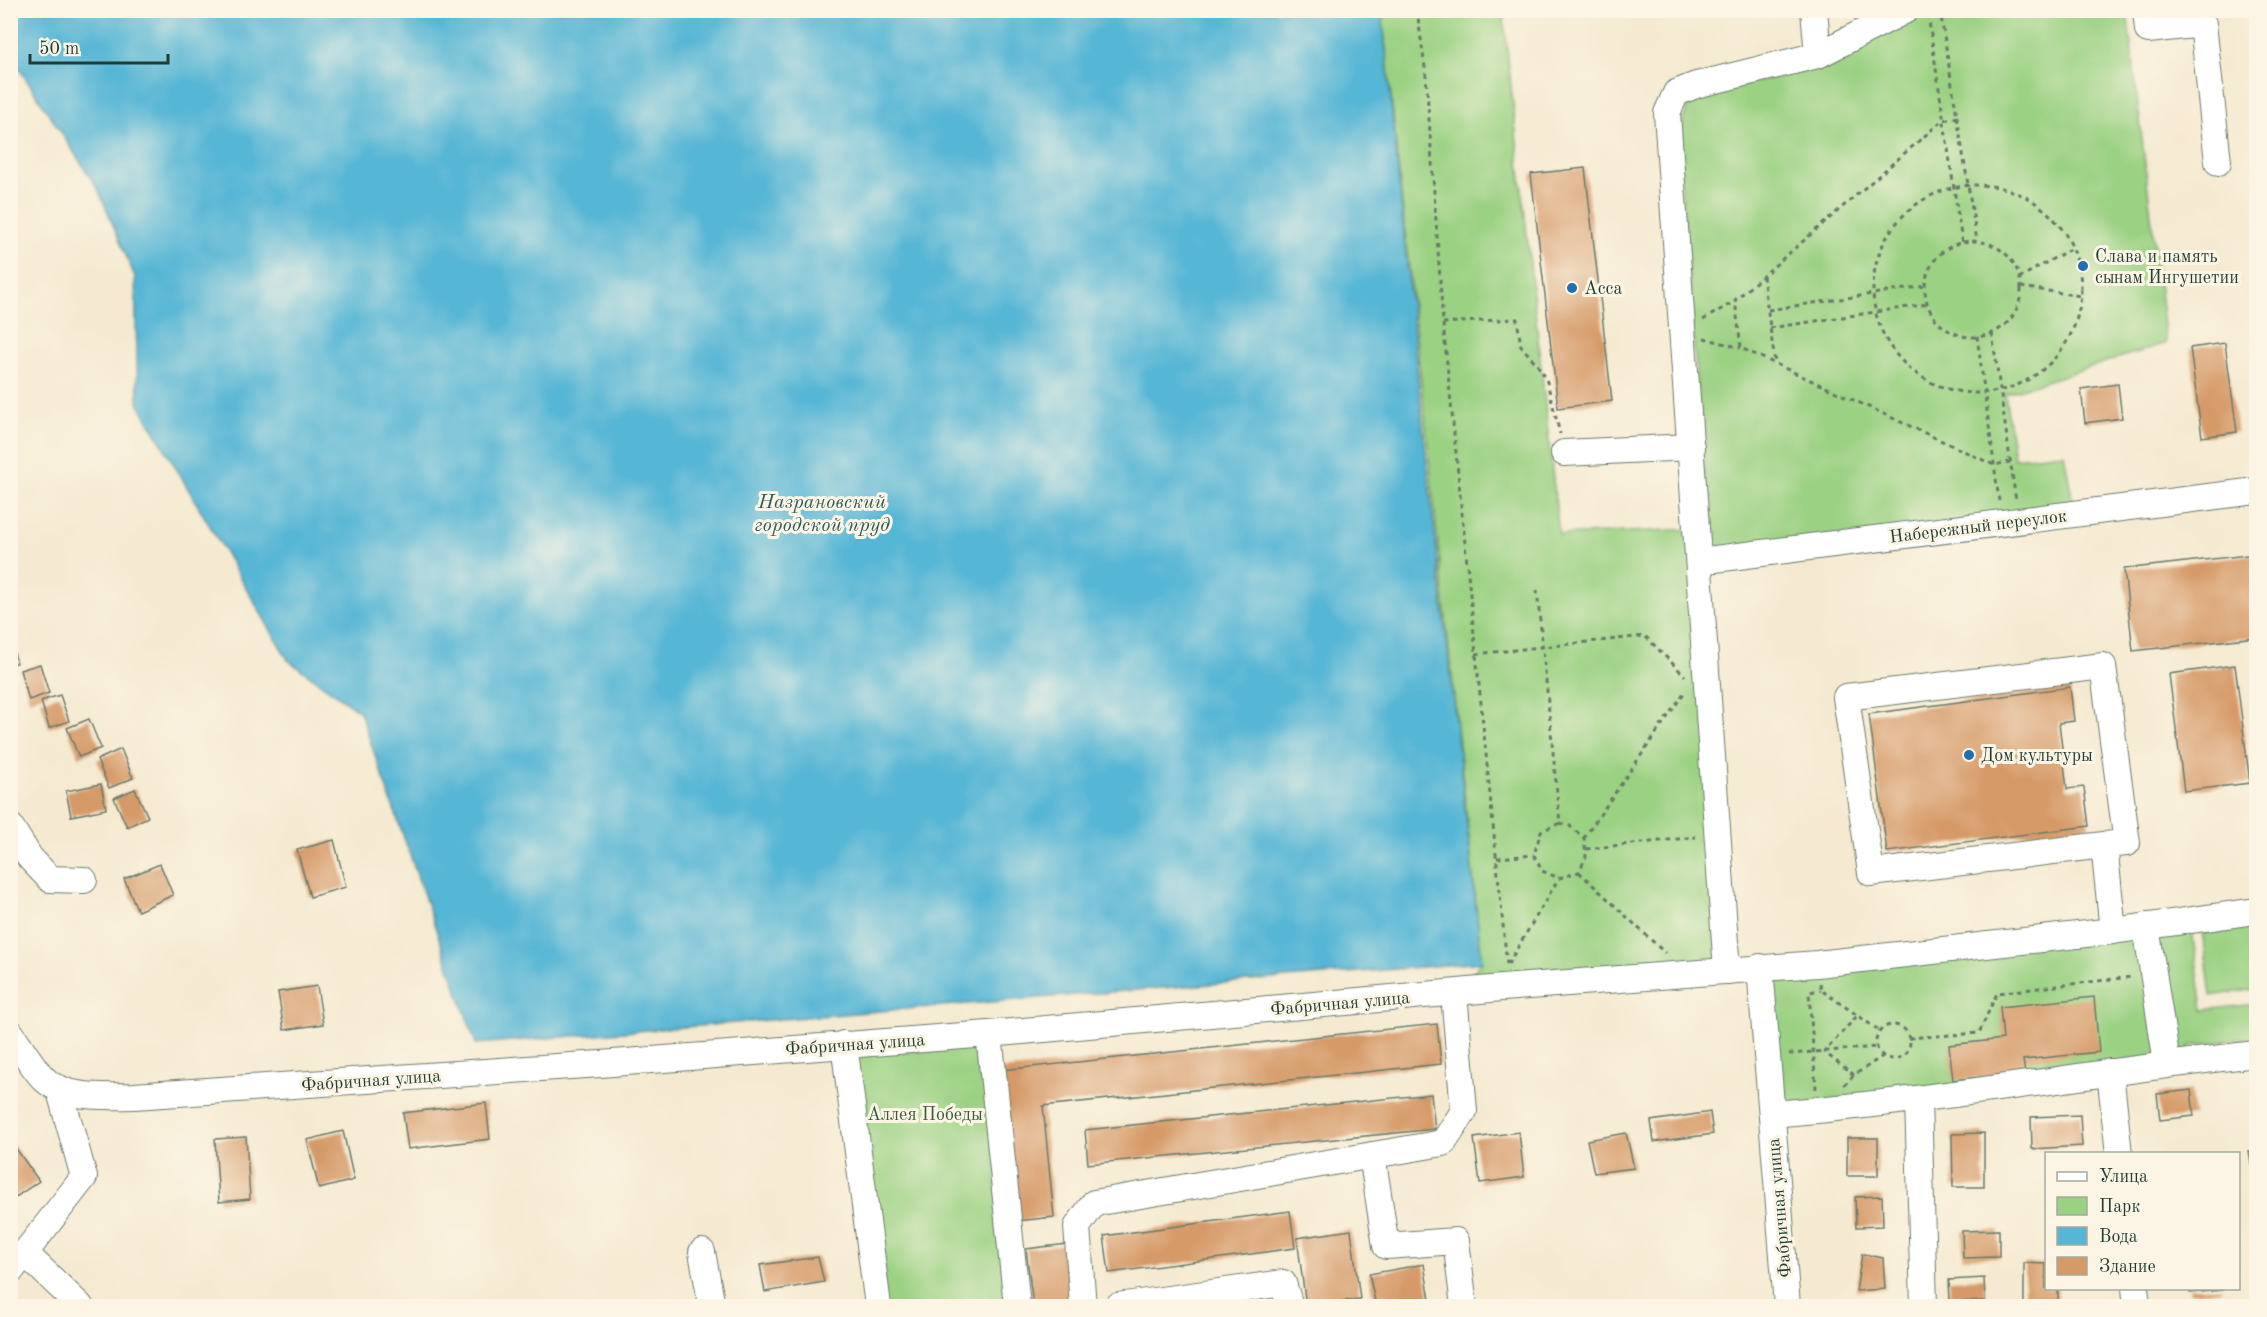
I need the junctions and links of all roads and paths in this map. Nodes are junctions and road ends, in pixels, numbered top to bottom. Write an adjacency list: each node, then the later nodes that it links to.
1 (1417, 10): 26 (path)
2 (1814, 10): 7 (street)
3 (1906, 10): 7 (street)
4 (1927, 10): 9 (path)
5 (1940, 10): 8 (path)
6 (2146, 10): 10 (street)
7 (1818, 55): 28 (street)
8 (1958, 117): 9 (path); 11 (path)
9 (1943, 120): 12 (path); 16 (path)
10 (2218, 162)
11 (1970, 185): 12 (path); 13 (path); 15 (path)
12 (1954, 187): 14 (path); 20 (path)
13 (1977, 241): 14 (path); 17 (path)
14 (1962, 242): 18 (path)
15 (2073, 248): 17 (path); 21 (path)
16 (1763, 276): 22 (path); 24 (path)
17 (2019, 278): 19 (path)
18 (1925, 285): 20 (path); 23 (path)
19 (2020, 287): 21 (path); 29 (path)
20 (1873, 294): 24 (path); 25 (path)
21 (2081, 296): 33 (path)
22 (1735, 301): 28 (path); 31 (path)
23 (1928, 304): 25 (path); 30 (path)
24 (1768, 310): 27 (path)
25 (1876, 312): 27 (path); 34 (path)
26 (1443, 323): 36 (path); 44 (path)
27 (1770, 328): 32 (path)
28 (1683, 332): 31 (path); 35 (street)
29 (1992, 332): 30 (path); 33 (path)
30 (1977, 336): 34 (path)
31 (1741, 348): 32 (path)
32 (1775, 363): 38 (path)
33 (2000, 391): 34 (path); 37 (path)
34 (1985, 393): 38 (path)
35 (1690, 447): 36 (street); 41 (street)
36 (1564, 453)
37 (2010, 462): 38 (path); 40 (path)
38 (1994, 465): 40 (path)
39 (2256, 491): 40 (street, Набережный переулок)
40 (2011, 522): 41 (street, Набережный переулок)
41 (1699, 561): 47 (street)
42 (1537, 590): 43 (path)
43 (1543, 647): 44 (path); 45 (path); 48 (path)
44 (1476, 654): 52 (path)
45 (1560, 823): 48 (path); 51 (path)
46 (11, 829): 55 (street)
47 (1718, 834): 50 (path); 61 (street)
48 (1584, 838): 50 (path)
49 (2104, 845): 49 (street); 58 (street)
50 (1586, 849): 53 (path)
51 (1534, 855): 52 (path); 54 (path)
52 (1497, 858): 54 (path)
53 (1579, 872): 54 (path); 62 (path)
54 (1559, 878)
55 (84, 880)
56 (2256, 911): 57 (street, Фабричная улица)
57 (2146, 926): 58 (street, Фабричная улица); 63 (street)
58 (2113, 931): 59 (street, Фабричная улица)
59 (1817, 964): 60 (street, Фабричная улица); 64 (path)
60 (1760, 967): 61 (street, Фабричная улица); 76 (street, Фабричная улица)
61 (1727, 971): 62 (street, Фабричная улица)
62 (1689, 974): 65 (street, Фабричная улица)
63 (2154, 974): 70 (path); 78 (street)
64 (1821, 990): 66 (path); 73 (path)
65 (1454, 993): 69 (street, Фабричная улица); 86 (street)
66 (1857, 1016): 67 (path); 74 (path)
67 (1880, 1031): 70 (path); 72 (path)
68 (10, 1032): 81 (street)
69 (989, 1034): 71 (street, Фабричная улица); 93 (street)
70 (1909, 1038): 77 (path)
71 (844, 1044): 81 (street, Фабричная улица); 92 (street)
72 (1877, 1047): 74 (path); 77 (path)
73 (1813, 1052): 74 (path); 76 (path); 83 (path)
74 (1824, 1052): 80 (path)
75 (2256, 1054): 78 (street)
76 (1767, 1056): 84 (street, Фабричная улица)
77 (1883, 1056): 80 (path)
78 (2168, 1064): 79 (street)
79 (2110, 1072): 82 (street); 85 (street)
80 (1854, 1075): 83 (path)
81 (58, 1088): 88 (street)
82 (1918, 1099): 83 (street); 99 (street)
83 (1817, 1110): 84 (street)
84 (1772, 1114): 98 (street, Фабричная улица)
85 (2119, 1152)
86 (1371, 1155): 94 (street); 97 (street)
87 (702, 1252): 91 (street)
88 (18, 1263): 90 (street)
89 (2135, 1290): 100 (street)
90 (80, 1306)
91 (712, 1306)
92 (878, 1306)
93 (1017, 1306)
94 (1083, 1306)
95 (1118, 1306): 96 (street)
96 (1290, 1306)
97 (1464, 1306)
98 (1787, 1306)
99 (1924, 1306)
100 (2137, 1306)

